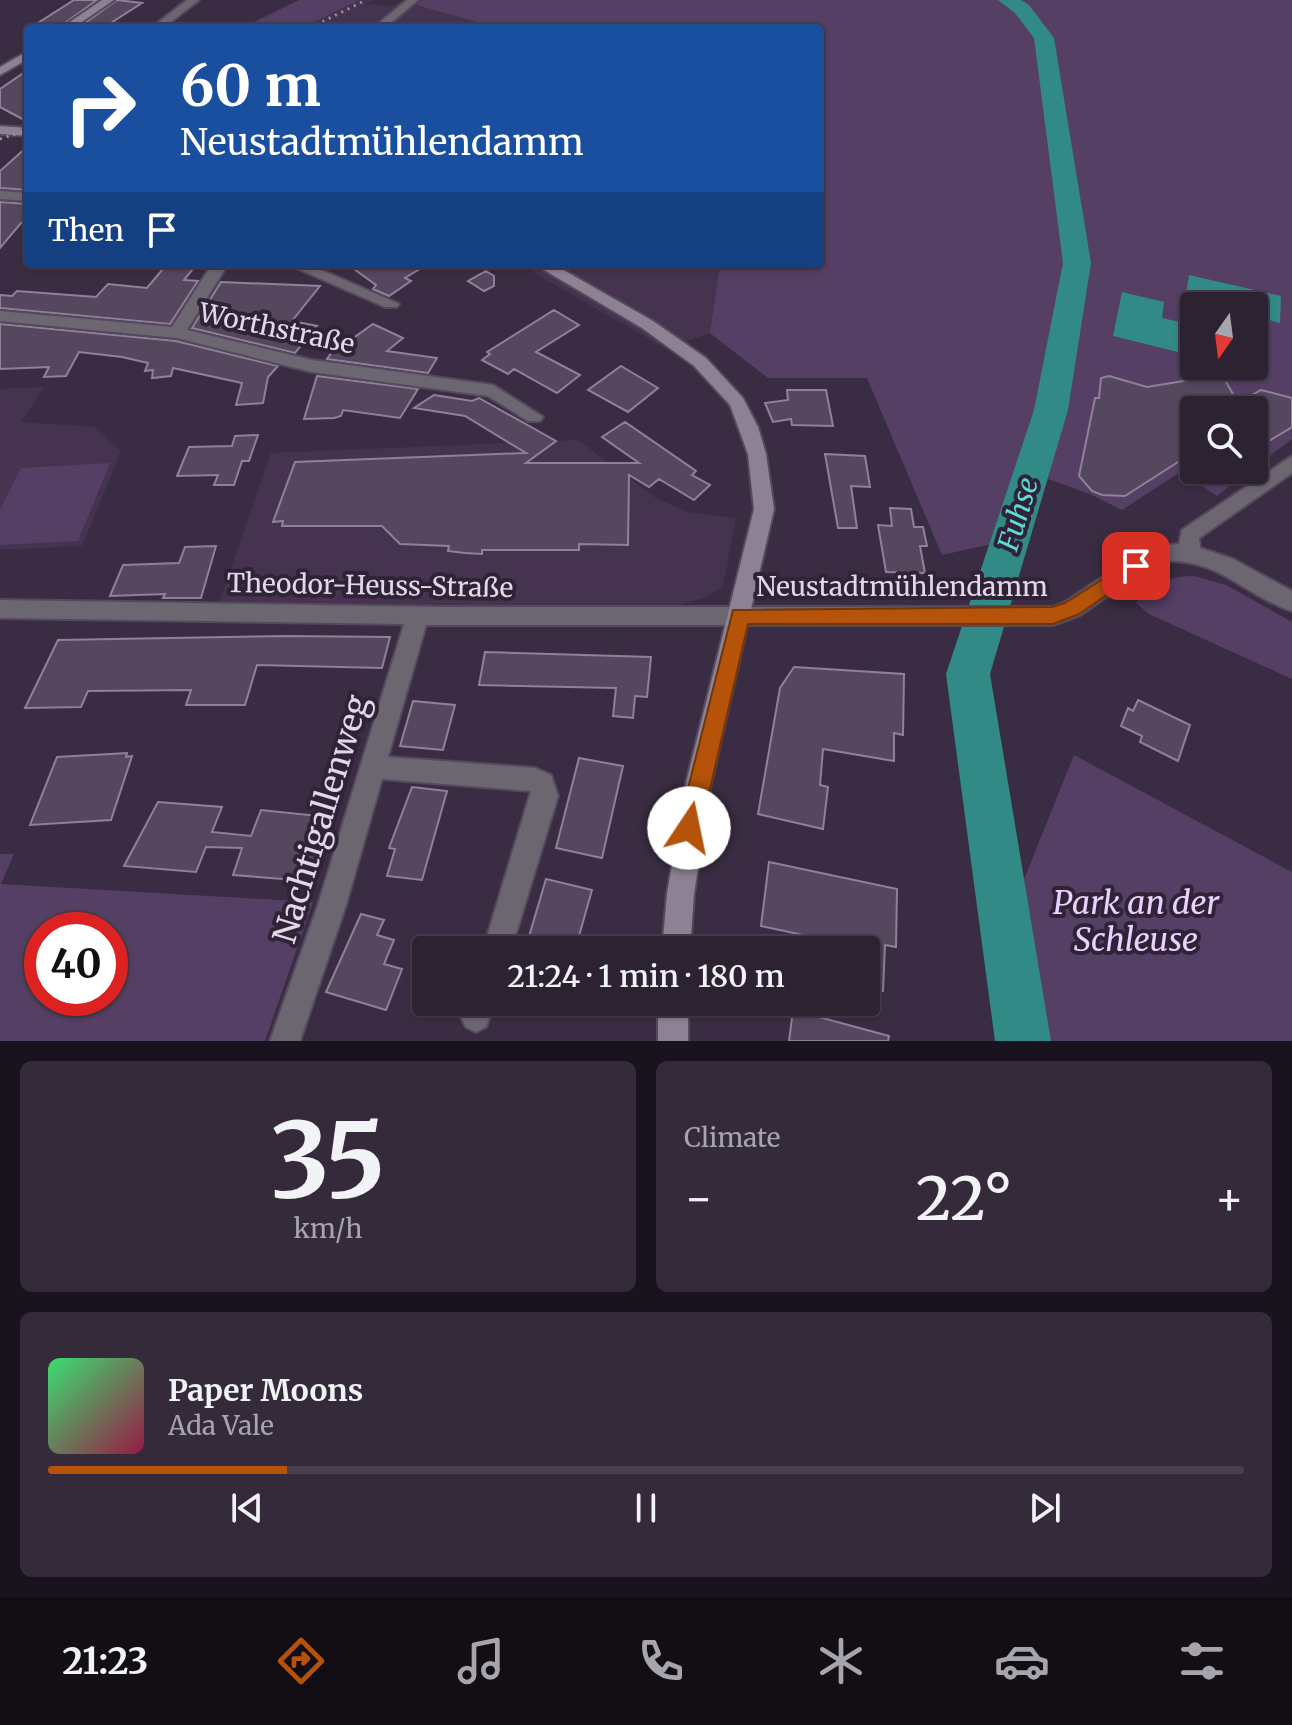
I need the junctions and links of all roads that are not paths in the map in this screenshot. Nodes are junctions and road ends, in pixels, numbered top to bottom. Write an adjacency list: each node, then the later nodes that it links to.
1 (109, 0): 4 (street)
2 (194, 0): 5 (street)
3 (413, 0): 6 (street)
4 (72, 24)
5 (161, 24)
6 (383, 24)
7 (24, 57): 8 (street)
8 (0, 72)
9 (0, 130): 10 (street)
10 (24, 132)
11 (14, 196): 12 (street)
12 (0, 214)
13 (218, 268): 18 (street)
14 (305, 268): 16 (street)
15 (549, 268): 25 (street)
16 (391, 304)
17 (0, 316): 18 (street, Worthstraße)
18 (177, 333): 19 (street, Worthstraße)
19 (534, 417)
20 (1292, 463): 21 (street)
21 (1190, 553): 22 (street); 25 (street, Neustadtmühlendamm)
22 (1292, 602)
23 (0, 609): 24 (street, Theodor-Heuss-Straße)
24 (418, 615): 25 (street, Theodor-Heuss-Straße); 26 (street, Nachtigallenweg)
25 (740, 615): 28 (street)
26 (373, 767): 27 (street); 30 (street, Nachtigallenweg)
27 (501, 936)
28 (677, 936)
29 (673, 1016): 31 (street)
30 (285, 1041)
31 (673, 1041)

